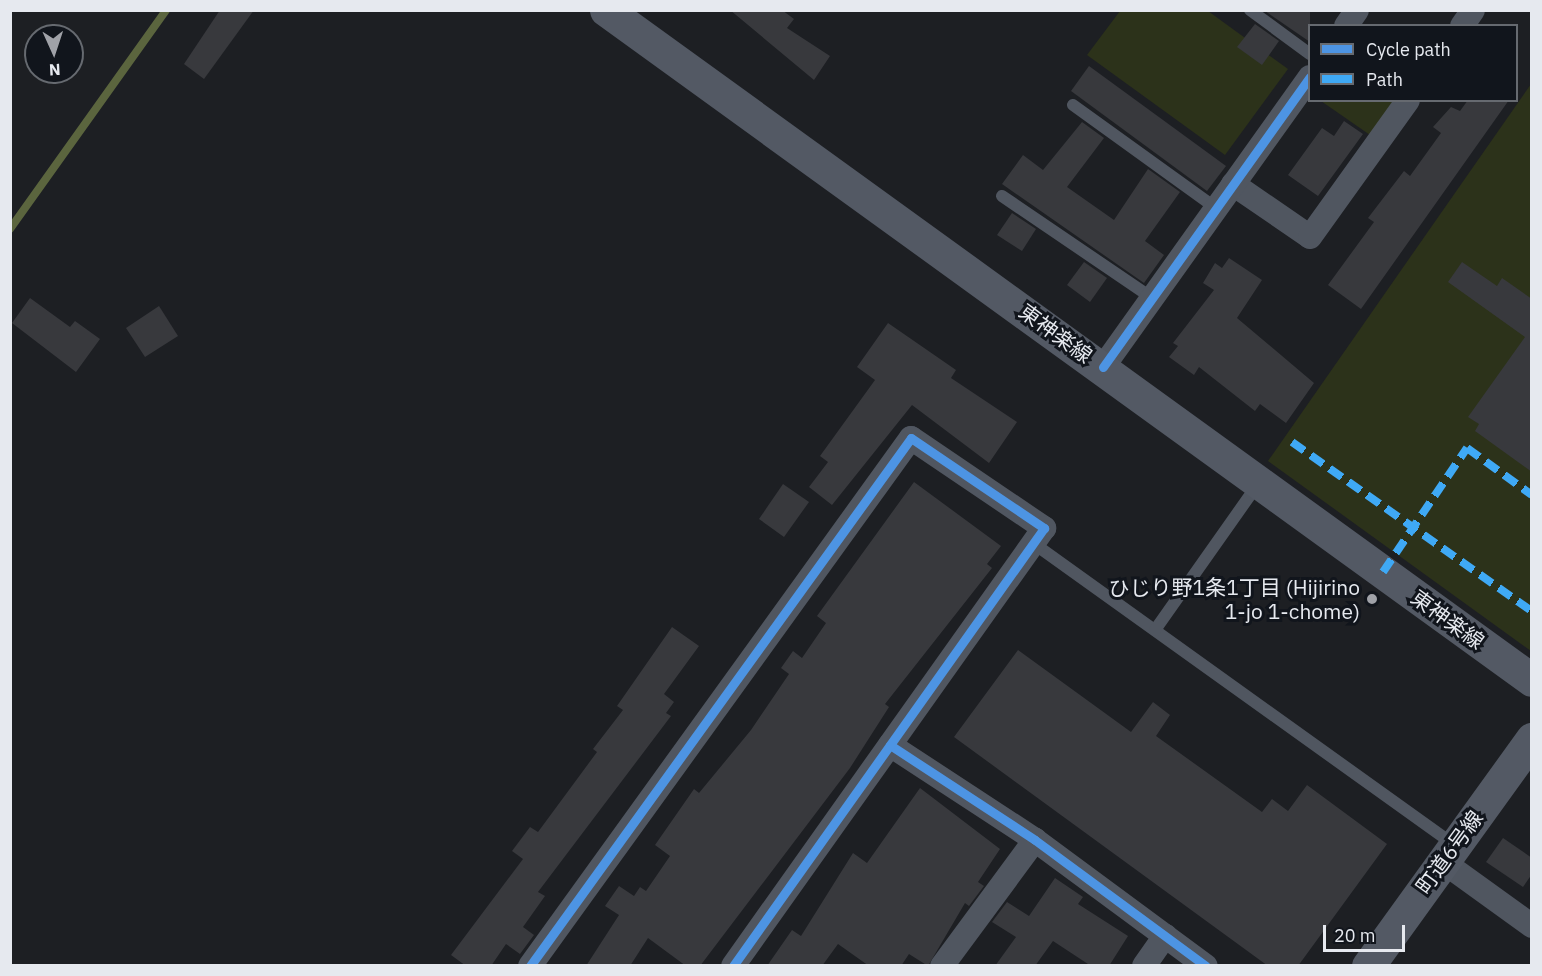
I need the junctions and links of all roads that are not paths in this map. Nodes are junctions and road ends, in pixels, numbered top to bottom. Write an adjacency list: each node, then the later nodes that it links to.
1 (606, 10): 15 (main road, 東神楽線)
2 (1250, 10): 7 (lane)
3 (1357, 10): 5 (street)
4 (1473, 10): 6 (street)
5 (1347, 24)
6 (1463, 24)
7 (1308, 53)
8 (1308, 80): 11 (street)
9 (1407, 102): 11 (street)
10 (1073, 105): 13 (lane)
11 (1233, 184): 13 (street)
12 (1002, 196): 14 (lane)
13 (1216, 208): 14 (street)
14 (1152, 298): 15 (street)
15 (1103, 367): 16 (main road, 東神楽線)
16 (1260, 482): 18 (lane); 19 (main road, 東神楽線)
17 (1033, 543): 18 (lane); 21 (street); 26 (street)
18 (1155, 630): 23 (lane)
19 (1532, 680)
20 (1532, 740): 23 (main road, 町道6号線)
21 (890, 745): 22 (street); 27 (street)
22 (1035, 840): 25 (street); 28 (street)
23 (1448, 853): 24 (street); 31 (main road, 町道6号線)
24 (1532, 926)
25 (1166, 936): 29 (street); 30 (street)
26 (530, 966)
27 (734, 966)
28 (942, 966)
29 (1144, 966)
30 (1206, 966)
31 (1368, 966)

